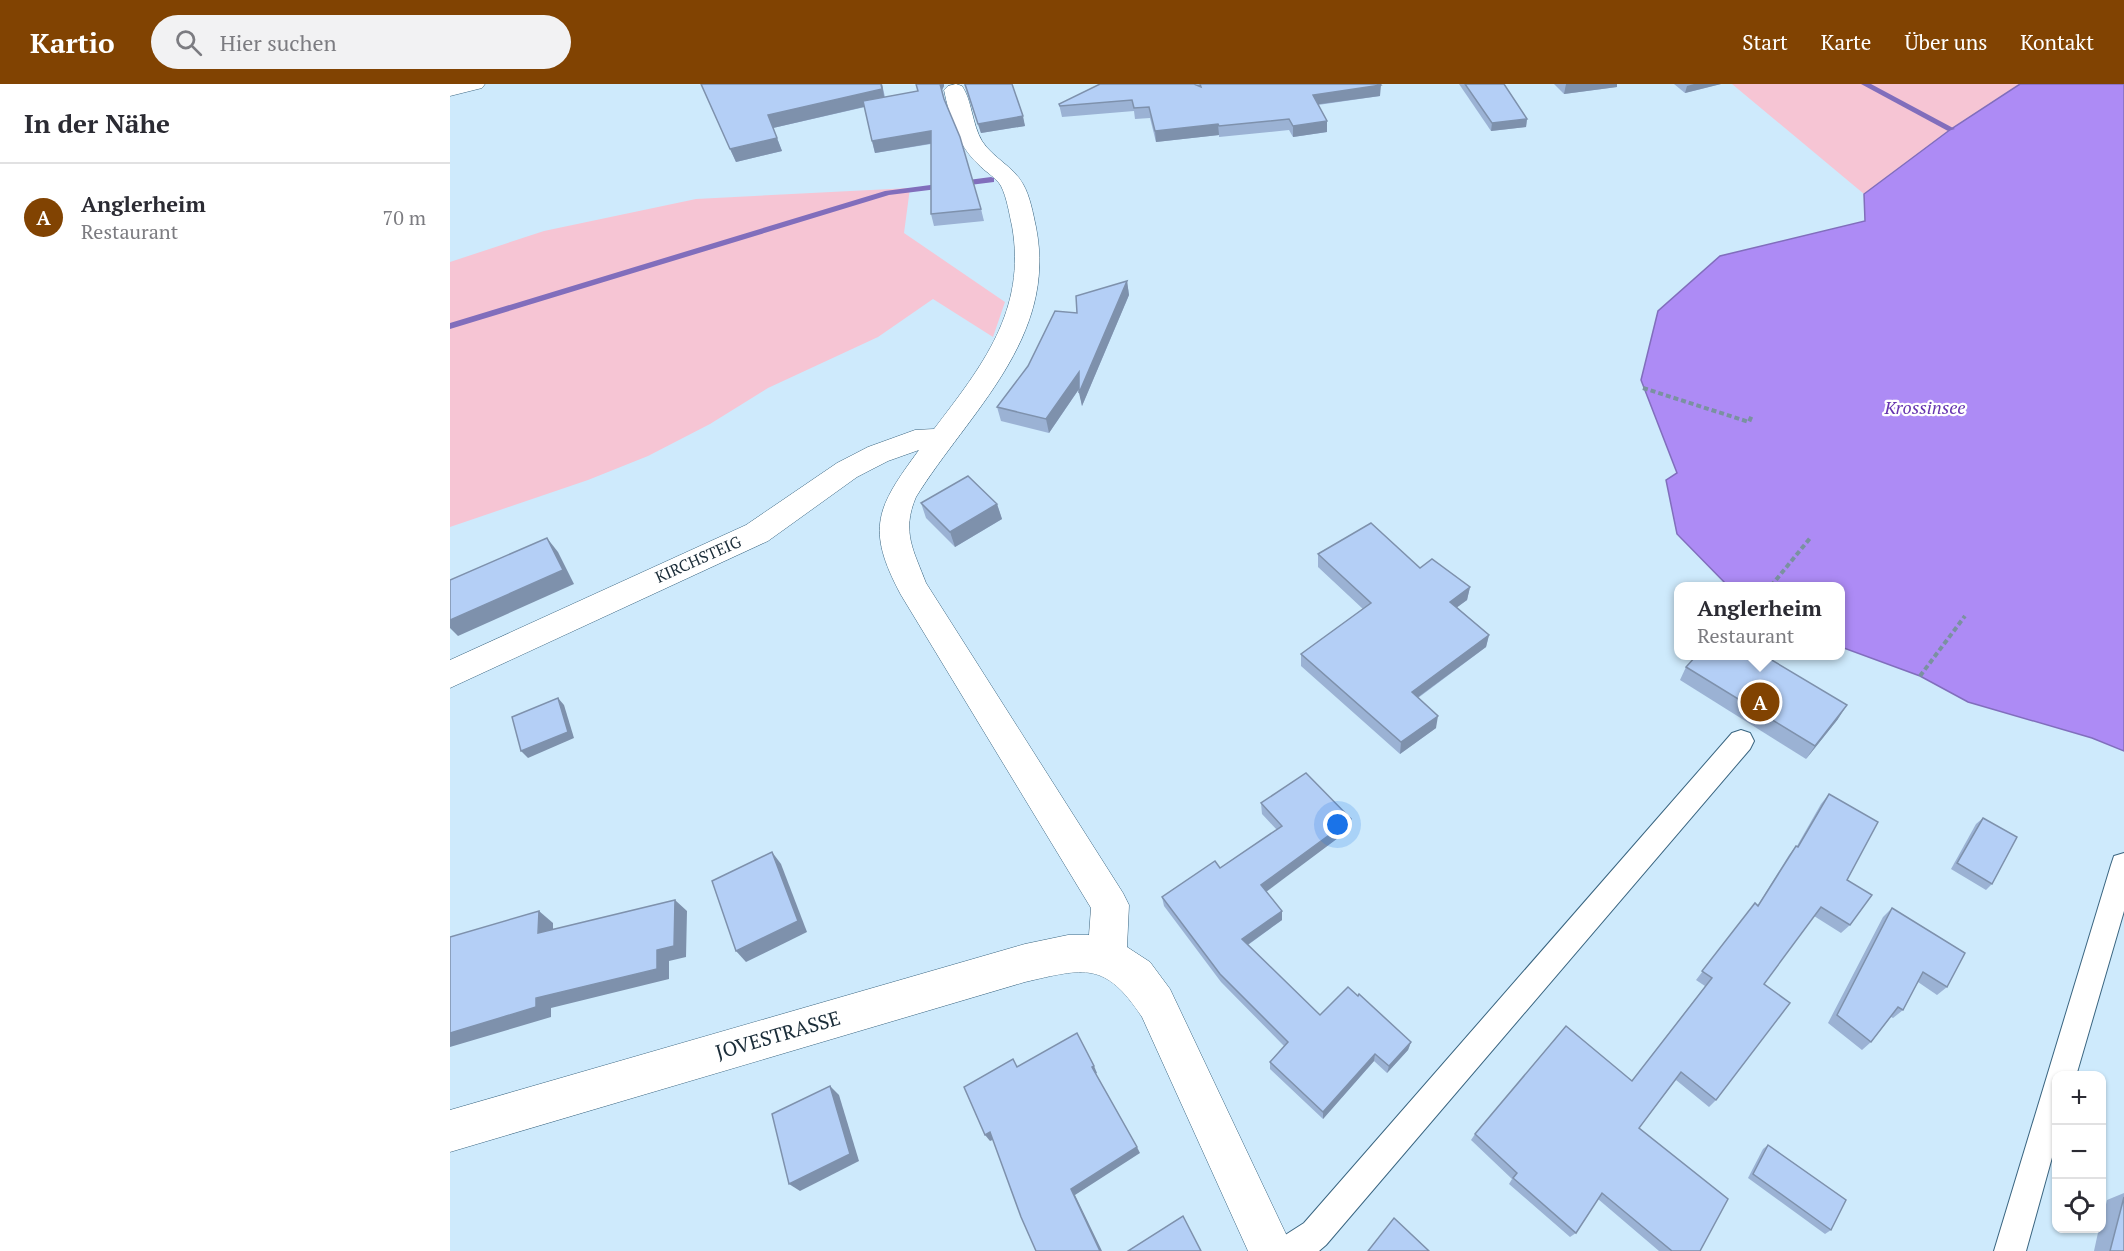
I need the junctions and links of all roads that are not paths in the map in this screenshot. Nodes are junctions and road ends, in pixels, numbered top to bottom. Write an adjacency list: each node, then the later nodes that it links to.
1 (475, 84): 2 (street)
2 (450, 90)
3 (955, 90): 4 (street)
4 (940, 438): 5 (street, KIRCHSTEIG); 8 (street)
5 (450, 675)
6 (1741, 741): 13 (lane)
7 (2124, 865): 9 (lane)
8 (1107, 956): 11 (street, JOVESTRASSE); 12 (street, JOVESTRASSE)
9 (2062, 1071)
10 (2052, 1105): 14 (lane)
11 (450, 1131)
12 (1271, 1251)
13 (1292, 1251)
14 (2010, 1251)

